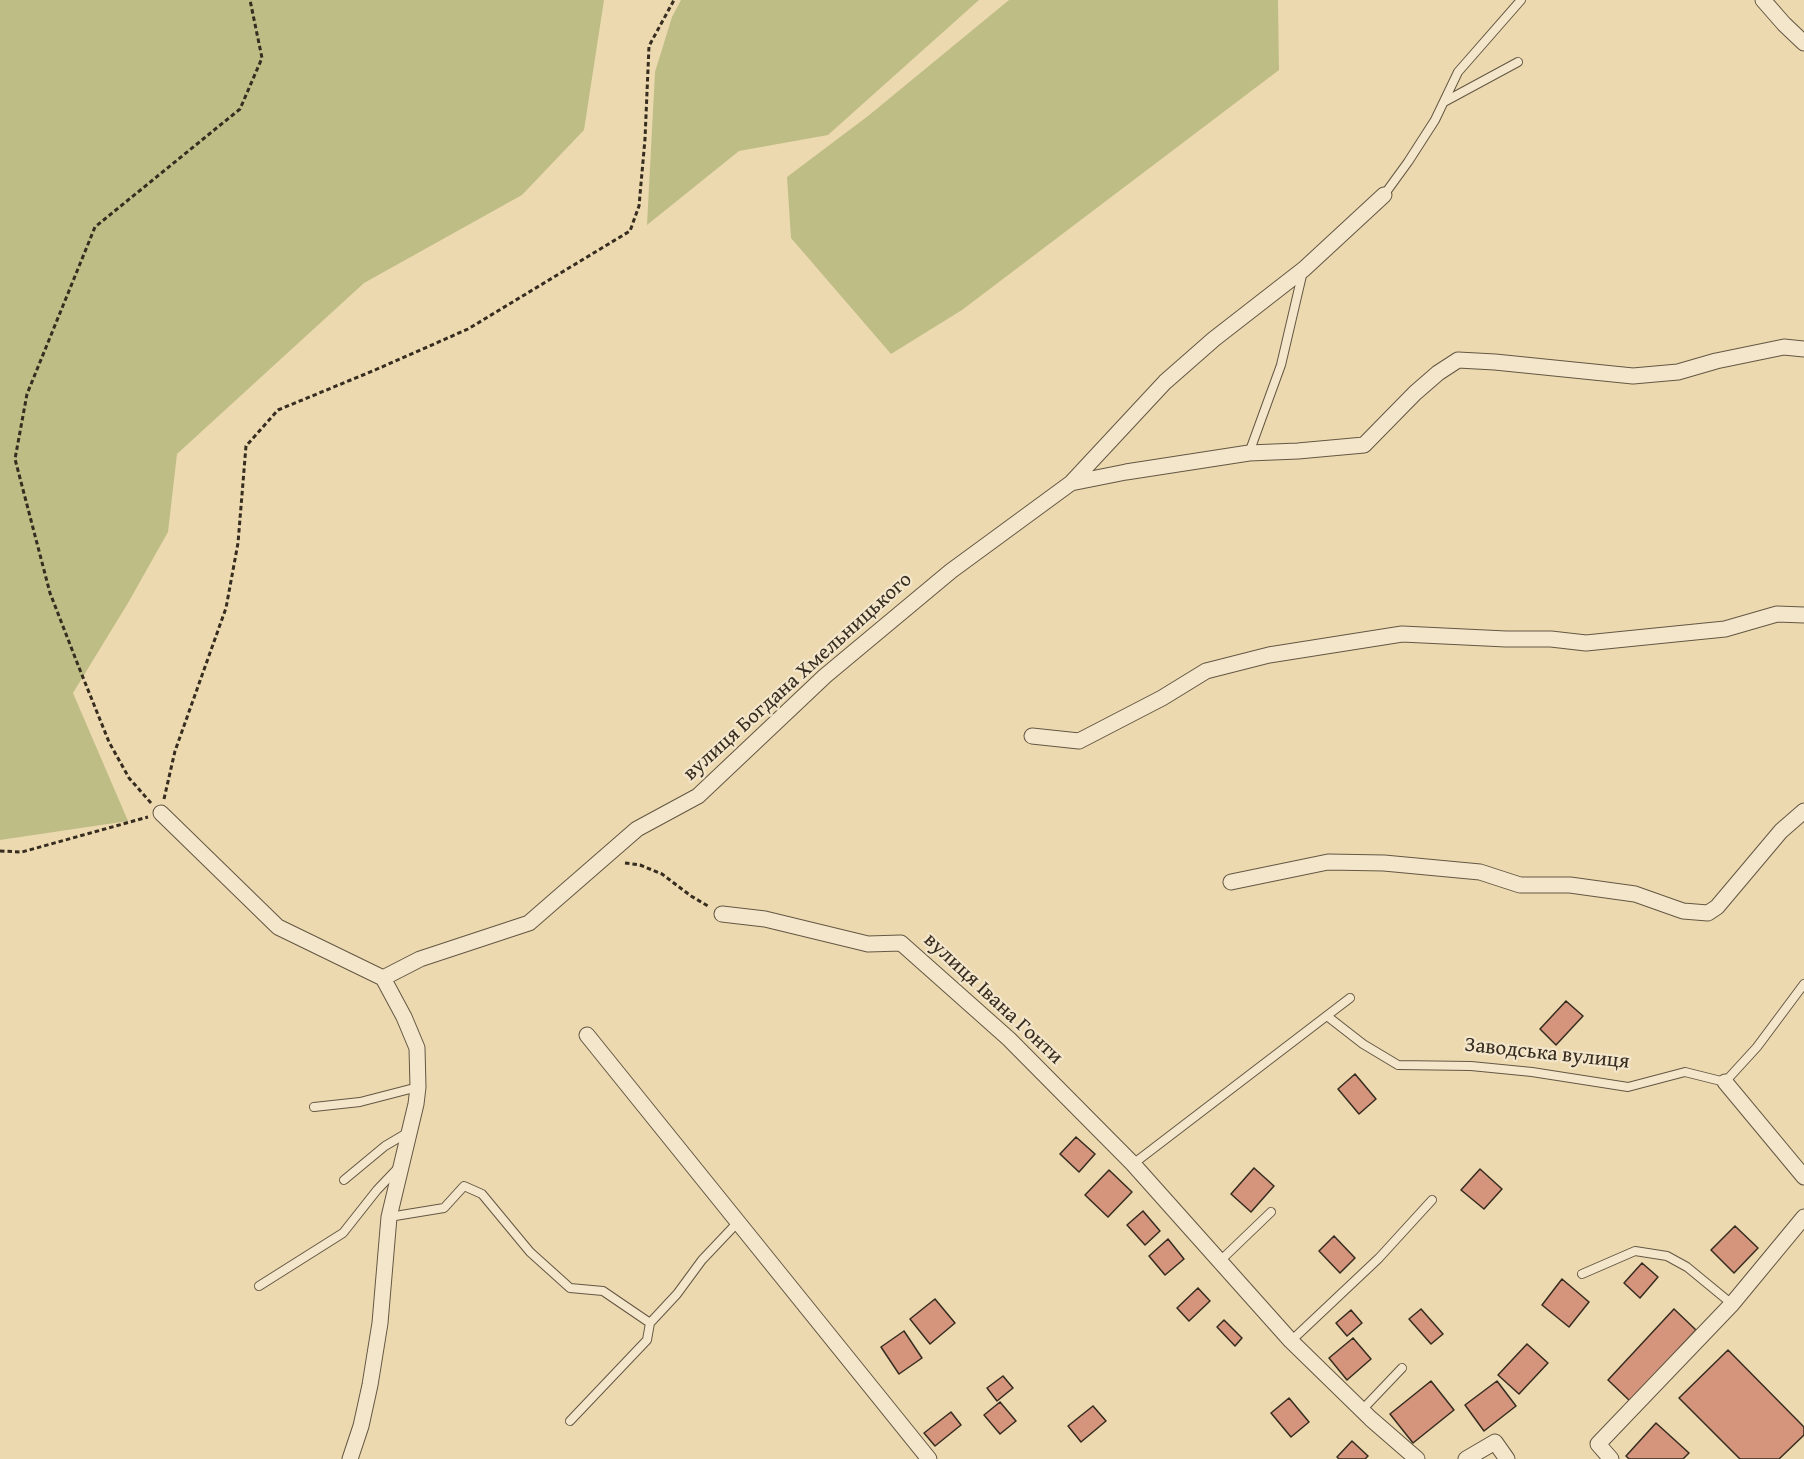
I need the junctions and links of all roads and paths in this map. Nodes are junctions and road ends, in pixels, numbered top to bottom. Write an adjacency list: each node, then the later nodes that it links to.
1 (250, 0): 16 (path)
2 (674, 0): 16 (path)
3 (1521, 0): 7 (lane)
4 (1763, 0): 5 (street)
5 (1804, 43)
6 (1518, 62): 7 (lane)
7 (1443, 103): 8 (lane)
8 (1383, 195): 9 (street, вулиця Богдана Хмельницького)
9 (1304, 269): 11 (lane); 12 (street, вулиця Богдана Хмельницького)
10 (1804, 349): 11 (street, вулиця Богдана Хмельницького)
11 (1249, 453): 12 (street, вулиця Богдана Хмельницького)
12 (1071, 483): 18 (street, вулиця Богдана Хмельницького)
13 (1804, 615): 14 (street)
14 (1032, 736)
15 (1804, 811): 19 (street)
16 (161, 813): 17 (path); 21 (street)
17 (0, 851)
18 (602, 859): 20 (path); 21 (street, вулиця Богдана Хмельницького)
19 (1231, 882)
20 (722, 914): 31 (street, вулиця Івана Гонти)
21 (383, 978): 27 (street)
22 (1804, 984): 26 (lane)
23 (1350, 998): 24 (lane)
24 (1328, 1016): 26 (lane, Заводська вулиця); 31 (lane)
25 (587, 1035): 38 (street)
26 (1725, 1082): 32 (street)
27 (418, 1087): 28 (lane); 29 (street)
28 (314, 1107)
29 (409, 1132): 30 (street); 33 (lane)
30 (402, 1163): 36 (street); 41 (lane)
31 (1133, 1164): 39 (street, вулиця Івана Гонти)
32 (1804, 1176)
33 (344, 1180)
34 (1432, 1200): 44 (lane)
35 (1271, 1212): 39 (lane)
36 (389, 1217): 43 (lane); 48 (street)
37 (1804, 1217): 42 (street)
38 (738, 1222): 43 (lane); 49 (street)
39 (1220, 1261): 44 (street, вулиця Івана Гонти)
40 (1582, 1274): 42 (lane)
41 (260, 1286)
42 (1732, 1304): 53 (street)
43 (650, 1323): 47 (lane)
44 (1291, 1341): 46 (street, вулиця Івана Гонти)
45 (1402, 1368): 46 (lane)
46 (1362, 1410): 50 (street, вулиця Івана Гонти)
47 (570, 1421)
48 (350, 1459)
49 (929, 1459)
50 (1417, 1459)
51 (1466, 1459): 52 (street)
52 (1507, 1459)
53 (1611, 1459)

